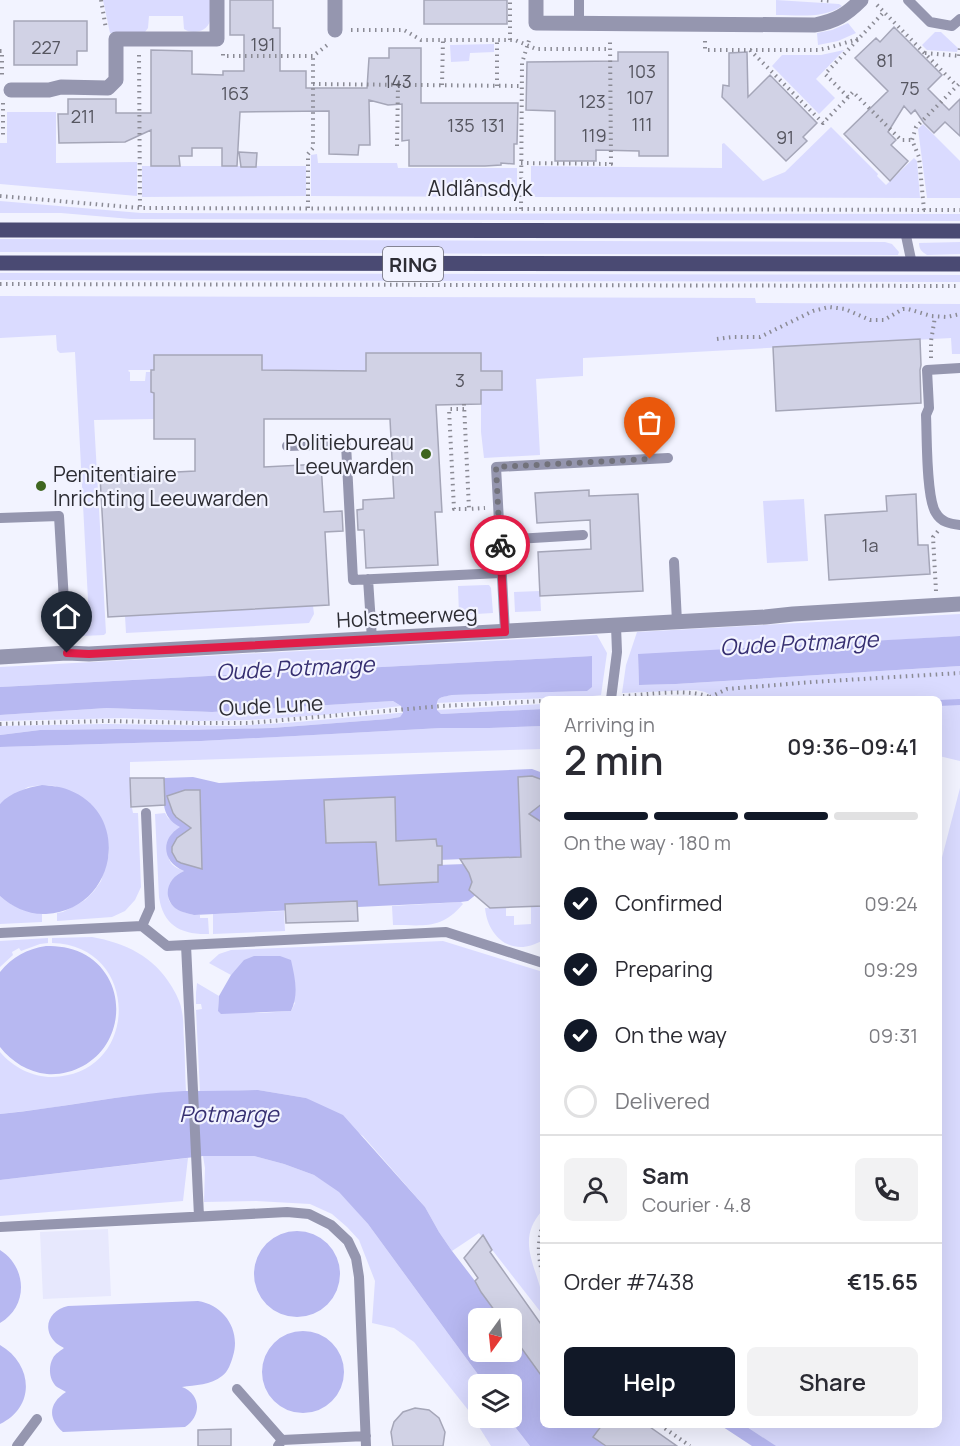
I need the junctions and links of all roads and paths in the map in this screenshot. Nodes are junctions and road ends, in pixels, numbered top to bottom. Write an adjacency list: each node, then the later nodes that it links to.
1 (101, 0): 17 (path)
2 (217, 0): 19 (street)
3 (335, 0): 16 (street)
4 (510, 0): 23 (path)
5 (536, 0): 12 (street)
6 (579, 0): 13 (lane)
7 (861, 0): 15 (street)
8 (872, 0): 10 (path)
9 (908, 0): 11 (lane)
10 (884, 12): 20 (path); 29 (path)
11 (960, 19)
12 (536, 23): 13 (street); 24 (path)
13 (579, 23): 14 (street)
14 (610, 23): 15 (street); 26 (path)
15 (705, 24): 27 (path)
16 (335, 30): 21 (path); 30 (path)
17 (116, 39): 18 (street); 38 (street)
18 (139, 39): 19 (street); 45 (path)
19 (217, 39): 30 (path)
20 (858, 39): 27 (path); 39 (path)
21 (443, 40): 22 (path); 34 (path)
22 (497, 40): 23 (path); 36 (path)
23 (510, 40): 24 (path)
24 (527, 45): 26 (path); 37 (path)
25 (960, 46): 31 (path)
26 (610, 49): 43 (path)
27 (750, 50): 39 (path)
28 (0, 51): 38 (path)
29 (925, 52): 31 (path); 35 (path)
30 (313, 56): 32 (path)
31 (959, 56)
32 (313, 84): 33 (path); 46 (path)
33 (398, 85): 34 (path); 42 (path)
34 (442, 85): 36 (path)
35 (959, 85): 41 (path)
36 (497, 86): 37 (path)
37 (522, 86): 43 (path)
38 (7, 90): 40 (path)
39 (848, 97): 41 (path)
40 (3, 139)
41 (912, 140): 48 (path)
42 (397, 146)
43 (521, 163): 47 (path)
44 (0, 196): 45 (path, Aldlânsdyk)
45 (140, 208): 46 (path, Aldlânsdyk)
46 (308, 208): 47 (path, Aldlânsdyk)
47 (521, 209): 48 (path, Aldlânsdyk)
48 (924, 210): 49 (path, Aldlânsdyk)
49 (960, 210)
50 (0, 230): 51 (main road, Aldlânsdyk / RING)
51 (904, 231): 52 (main road, Aldlânsdyk / RING); 54 (lane)
52 (960, 231)
53 (0, 263): 54 (main road, RING)
54 (912, 264): 55 (main road, RING)
55 (960, 264)
56 (0, 284): 57 (path)
57 (960, 286)
58 (960, 314): 59 (path)
59 (935, 317): 60 (path); 62 (path)
60 (717, 339)
61 (960, 369): 62 (lane)
62 (931, 370): 68 (lane)
63 (287, 446): 74 (lane)
64 (668, 458): 65 (lane)
65 (498, 507): 66 (path); 71 (lane)
66 (470, 509): 66 (path)
67 (0, 518): 81 (lane)
68 (946, 522): 69 (lane); 75 (path)
69 (960, 525)
70 (583, 536): 71 (lane)
71 (500, 540): 73 (lane)
72 (674, 562): 77 (lane)
73 (501, 573): 74 (lane); 79 (lane)
74 (368, 579): 80 (lane)
75 (936, 592)
76 (960, 604): 77 (street, Holstmeerweg)
77 (677, 622): 78 (street, Holstmeerweg)
78 (616, 626): 79 (street, Holstmeerweg); 84 (lane)
79 (505, 632): 80 (street, Holstmeerweg)
80 (372, 639): 81 (street, Holstmeerweg)
81 (67, 653): 82 (street, Holstmeerweg)
82 (0, 657)
83 (960, 673): 87 (path)
84 (611, 696)
85 (639, 696): 86 (path)
86 (706, 696)
87 (715, 696)
88 (540, 701): 89 (path, Oude Lune)
89 (0, 724)
90 (146, 813): 91 (lane)
91 (142, 926): 92 (lane); 93 (lane)
92 (0, 933)
93 (186, 945): 94 (lane); 95 (lane)
94 (540, 962)
95 (199, 1216): 96 (lane); 102 (lane)
96 (0, 1227)
97 (540, 1239): 98 (path)
98 (540, 1264)
99 (237, 1389): 103 (lane)
100 (37, 1419): 104 (lane)
101 (664, 1428): 105 (path)
102 (366, 1441): 103 (lane)
103 (280, 1443)
104 (17, 1446)
105 (690, 1446)

